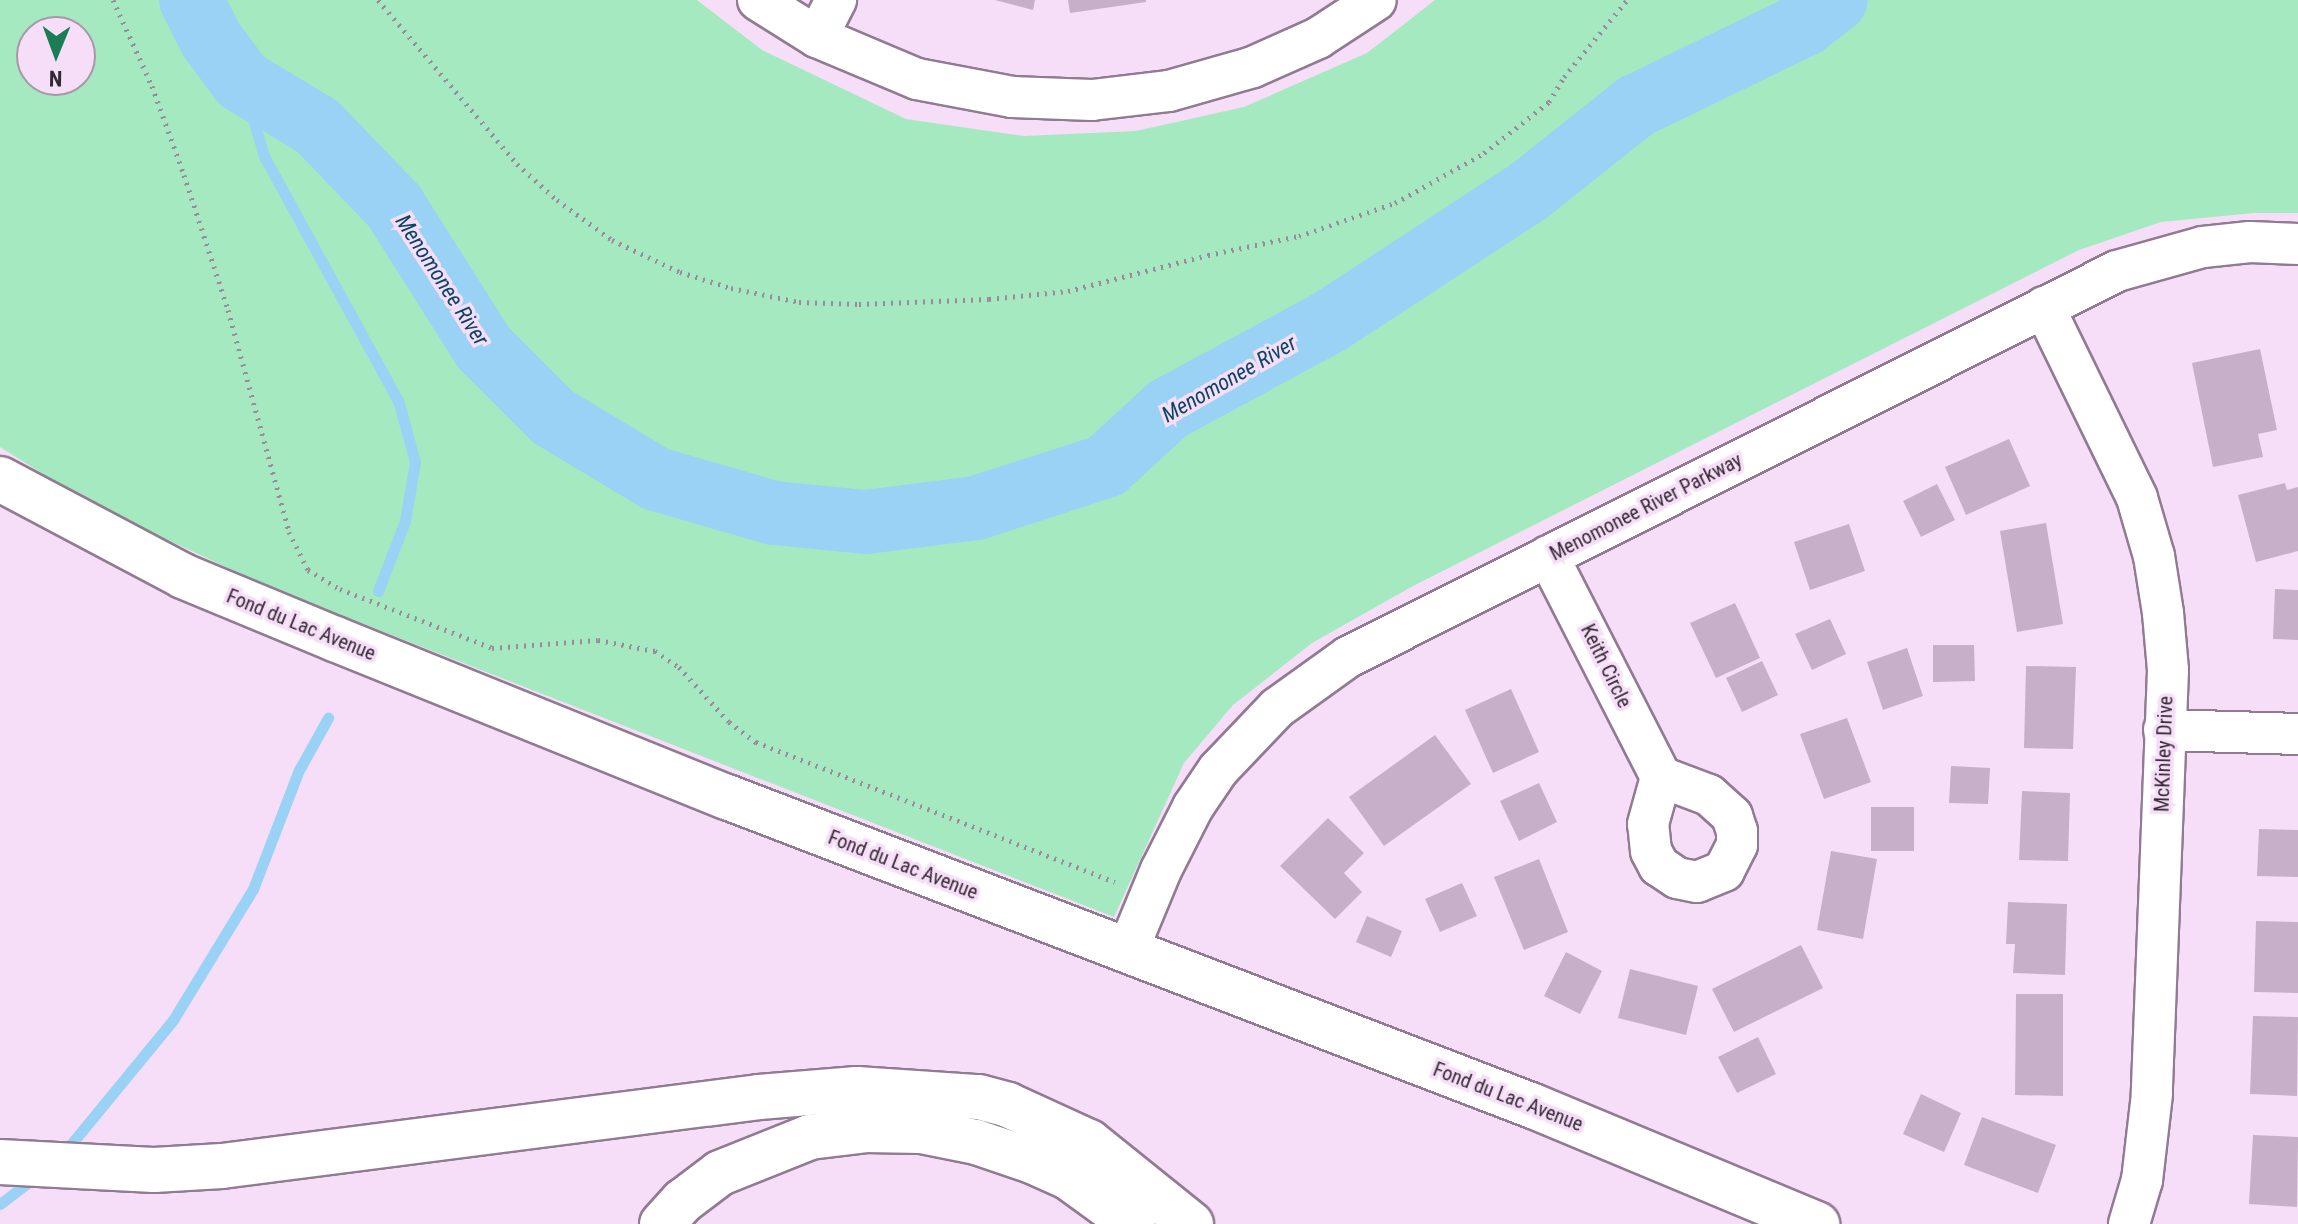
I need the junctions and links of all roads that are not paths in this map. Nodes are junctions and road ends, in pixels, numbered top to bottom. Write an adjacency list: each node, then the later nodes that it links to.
1 (758, 0): 4 (street)
2 (836, 0): 4 (street)
3 (1376, 0): 4 (street)
4 (817, 37)
5 (2298, 244): 6 (street, Menomonee River Parkway)
6 (2044, 307): 8 (street, Menomonee River Parkway); 9 (street, McKinley Drive)
7 (0, 479): 12 (main road, Fond du Lac Avenue)
8 (1548, 556): 11 (street, Keith Circle); 12 (street, Menomonee River Parkway)
9 (2164, 730): 10 (street); 18 (street, McKinley Drive)
10 (2298, 734)
11 (1661, 777)
12 (1127, 952): 17 (main road, Fond du Lac Avenue)
13 (7, 1162): 16 (main road)
14 (662, 1224): 15 (main road)
15 (1133, 1224)
16 (1191, 1224)
17 (1817, 1224)
18 (2129, 1224)

